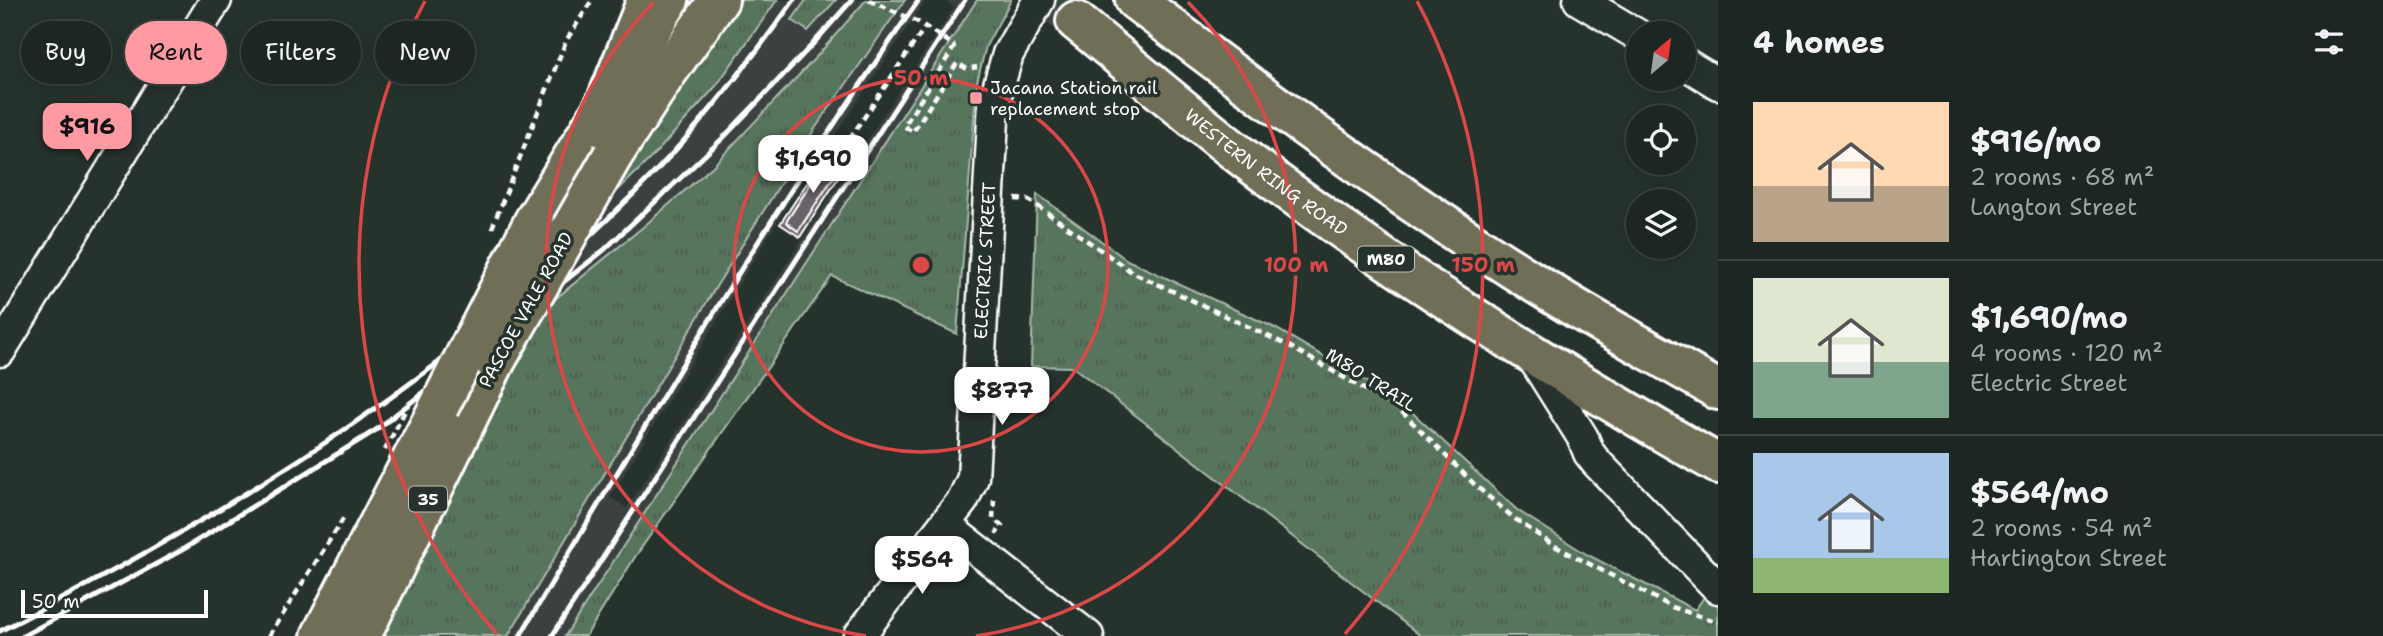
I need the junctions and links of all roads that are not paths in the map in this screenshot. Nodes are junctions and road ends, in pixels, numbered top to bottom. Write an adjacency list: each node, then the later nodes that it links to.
1 (216, 0): 13 (street)
2 (647, 0): 12 (main road)
3 (668, 0): 12 (main road, PASCOE VALE ROAD / 35)
4 (719, 0): 20 (main road, PASCOE VALE ROAD / 35, bridge)
5 (1039, 0): 17 (street, ELECTRIC STREET)
6 (1135, 0): 15 (main road)
7 (1579, 0): 9 (street)
8 (1076, 21): 14 (main road, WESTERN RING ROAD / M80)
9 (1626, 28)
10 (1696, 70): 11 (street)
11 (1718, 84)
12 (607, 100): 19 (main road, PASCOE VALE ROAD / 35, bridge)
13 (0, 351)
14 (1529, 352): 16 (main road, WESTERN RING ROAD / M80); 18 (street)
15 (1718, 390)
16 (1718, 464)
17 (945, 524): 21 (street, ELECTRIC STREET); 22 (street)
18 (1718, 588)
19 (321, 636)
20 (360, 636)
21 (859, 636)
22 (1088, 636)

